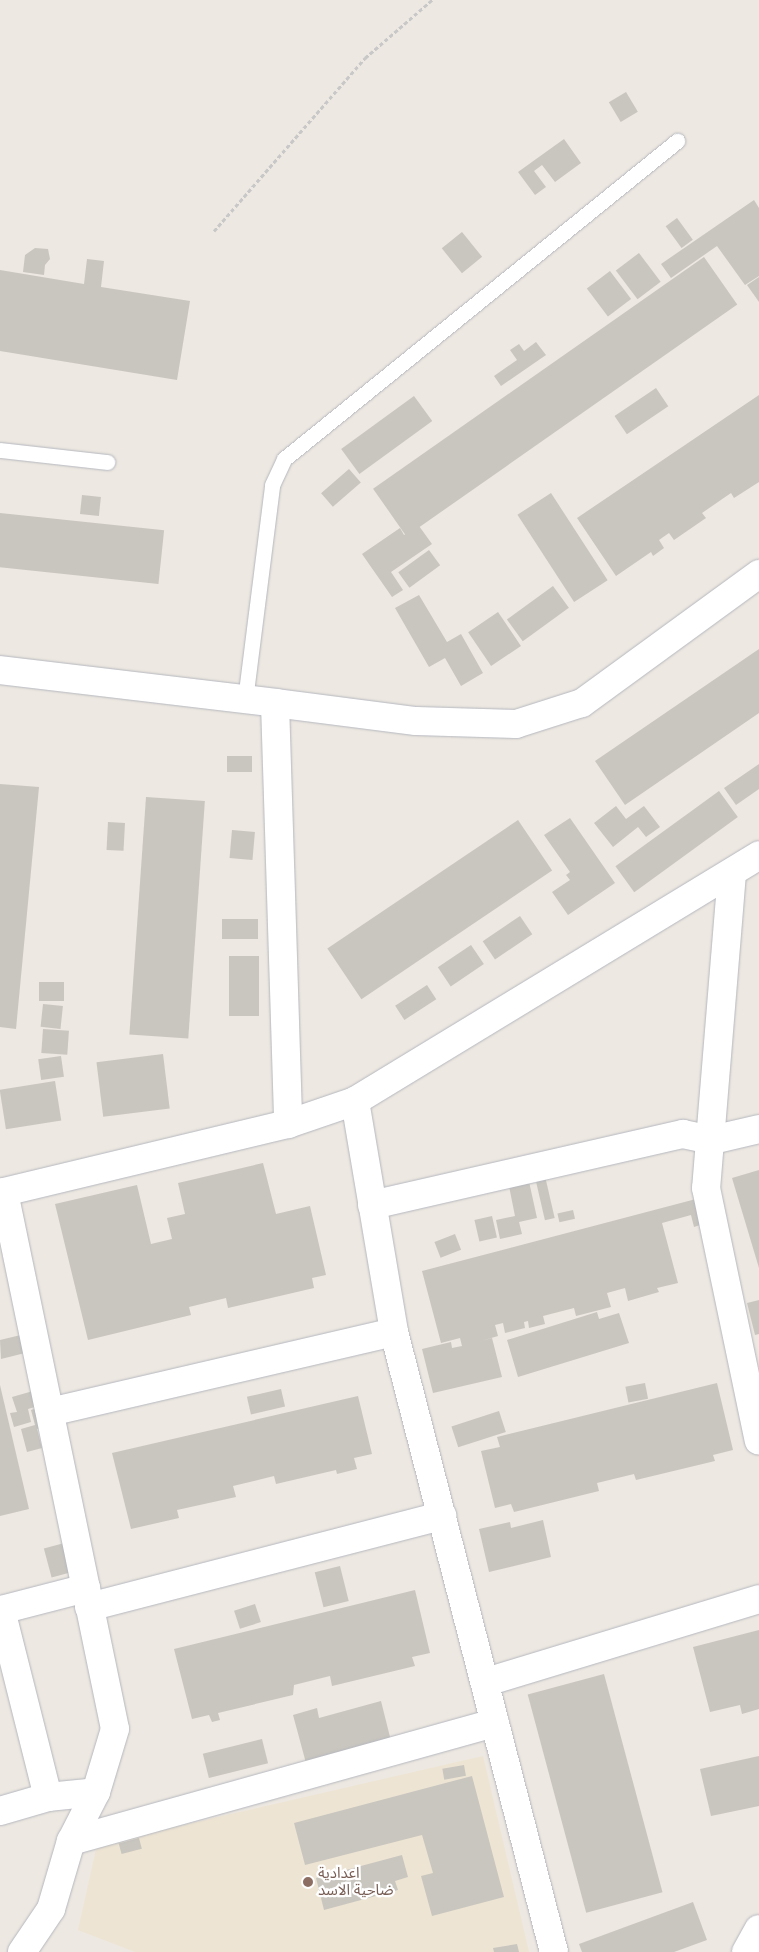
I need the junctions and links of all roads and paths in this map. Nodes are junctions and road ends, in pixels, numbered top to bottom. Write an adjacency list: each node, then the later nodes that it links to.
1 (432, 0): 3 (path)
2 (677, 141): 8 (lane)
3 (214, 231)
4 (0, 450): 5 (lane)
5 (107, 462)
6 (759, 574): 9 (street)
7 (0, 670): 8 (street)
8 (245, 700): 9 (street)
9 (275, 703): 13 (street)
10 (759, 855): 11 (street)
11 (732, 873): 12 (street); 15 (street)
12 (355, 1102): 13 (street); 17 (street)
13 (288, 1124): 16 (street)
14 (759, 1129): 15 (street)
15 (712, 1140): 17 (street); 20 (street)
16 (2, 1192): 19 (street)
17 (372, 1205): 18 (street)
18 (394, 1332): 19 (street); 21 (street)
19 (50, 1412): 22 (street)
20 (759, 1441)
21 (442, 1516): 22 (street); 25 (street)
22 (88, 1598): 24 (street); 27 (street)
23 (759, 1599): 25 (street)
24 (0, 1610): 28 (street)
25 (486, 1682): 26 (street)
26 (495, 1723): 30 (street); 33 (street)
27 (96, 1792): 28 (street); 30 (street)
28 (48, 1797): 29 (street)
29 (0, 1811)
30 (72, 1841): 32 (street)
31 (759, 1929): 34 (street)
32 (22, 1952)
33 (554, 1952)
34 (746, 1952)

